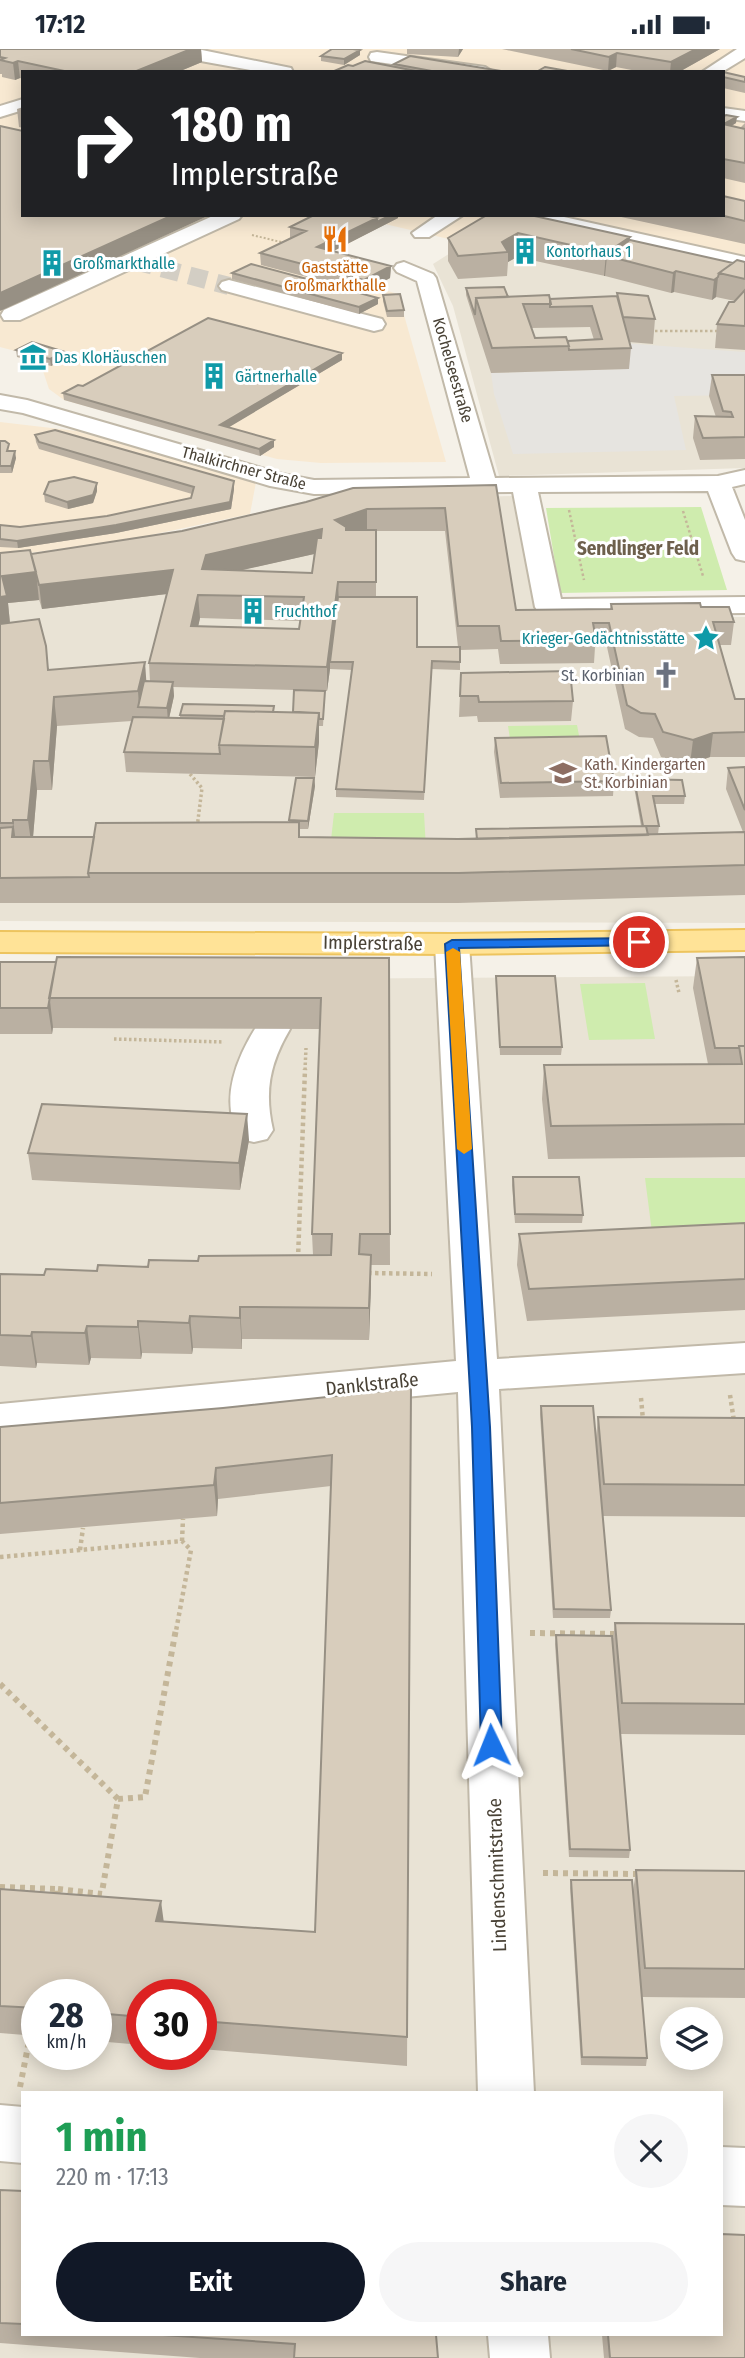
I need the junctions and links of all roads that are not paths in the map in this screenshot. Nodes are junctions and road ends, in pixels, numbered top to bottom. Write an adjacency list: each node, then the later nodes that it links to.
1 (162, 49): 5 (street)
2 (745, 51): 7 (street)
3 (377, 56): 6 (street)
4 (745, 62): 8 (street)
5 (276, 70)
6 (472, 70)
7 (713, 70)
8 (725, 70)
9 (745, 72): 10 (street)
10 (725, 76)
11 (0, 99): 12 (street)
12 (21, 104)
13 (21, 104): 14 (street)
14 (0, 112)
15 (725, 113): 16 (street)
16 (745, 116)
17 (228, 217): 26 (street)
18 (450, 217): 20 (street)
19 (536, 217): 22 (street)
20 (422, 233)
21 (660, 259): 24 (street)
22 (745, 263)
23 (404, 268): 31 (street, Kochelseestraße)
24 (745, 279)
25 (229, 286): 27 (street)
26 (12, 316)
27 (374, 324)
28 (0, 402): 33 (street, Thalkirchner Straße)
29 (745, 477): 30 (street, Thalkirchner Straße)
30 (718, 483): 32 (street, Thalkirchner Straße); 35 (street)
31 (485, 486): 32 (street, Thalkirchner Straße); 33 (street, Thalkirchner Straße)
32 (524, 486): 36 (street)
33 (314, 487): 34 (street)
34 (288, 510)
35 (745, 553)
36 (745, 605)
37 (745, 940): 39 (main road, Implerstraße)
38 (0, 942): 39 (main road, Implerstraße)
39 (452, 944): 43 (street, Lindenschmitstraße)
40 (268, 1036): 41 (street)
41 (254, 1130)
42 (734, 1358): 43 (street, Danklstraße)
43 (478, 1375): 44 (street, Danklstraße); 45 (street, Lindenschmitstraße)
44 (0, 1420)
45 (506, 2091)
46 (0, 2133): 47 (street)
47 (21, 2135)
48 (723, 2176): 49 (street)
49 (745, 2177)
50 (518, 2336): 51 (street)
51 (520, 2358)

